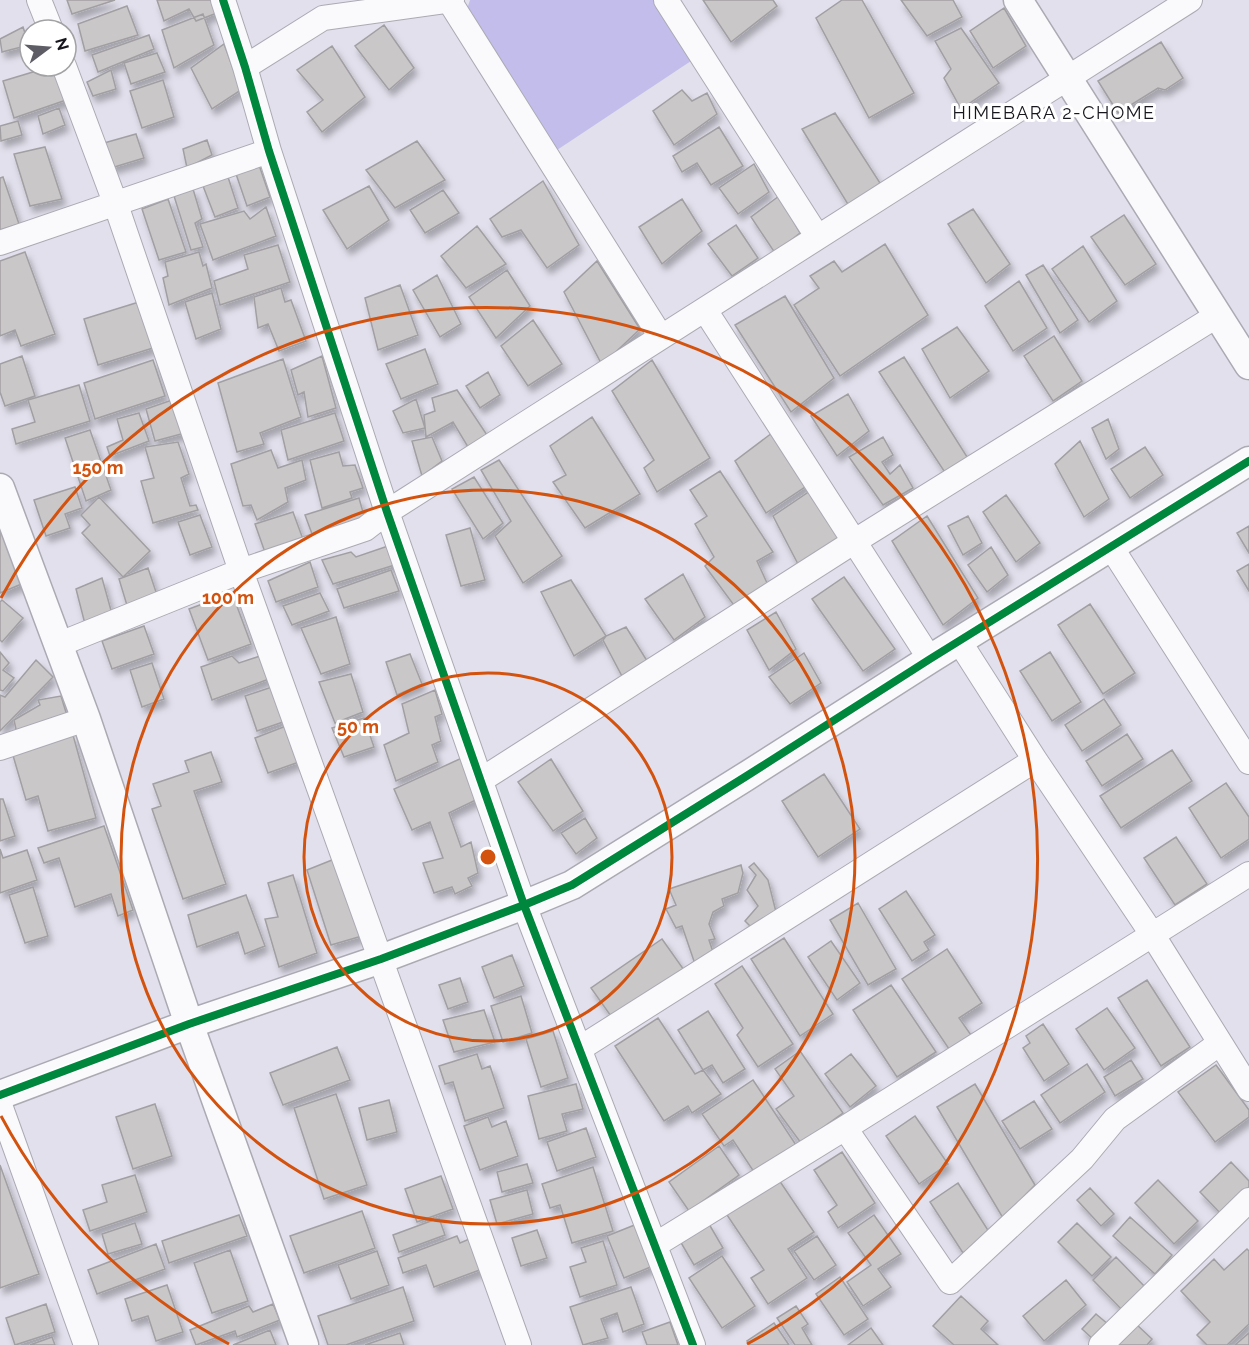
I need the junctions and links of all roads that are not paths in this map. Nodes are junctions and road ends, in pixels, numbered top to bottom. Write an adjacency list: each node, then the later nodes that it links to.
1 (39, 0): 7 (street)
2 (223, 0): 8 (street)
3 (666, 0): 13 (street)
4 (1018, 0): 10 (street)
5 (1190, 0): 10 (street)
6 (451, 1): 8 (street); 17 (street)
7 (46, 18)
8 (245, 67): 11 (street)
9 (68, 78): 12 (street)
10 (1067, 78): 13 (street); 16 (street)
11 (269, 151): 12 (street); 21 (street)
12 (116, 205): 14 (street); 24 (street)
13 (817, 236): 15 (street)
14 (0, 243)
15 (705, 310): 17 (street); 22 (street)
16 (1218, 315): 18 (street); 22 (street)
17 (661, 337): 21 (street)
18 (1249, 364)
19 (1249, 461): 23 (street)
20 (0, 488): 26 (street)
21 (387, 512): 24 (street); 32 (street)
22 (855, 541): 27 (street); 32 (street)
23 (1111, 547): 25 (street); 31 (street)
24 (241, 571): 26 (street); 36 (street)
25 (959, 640): 27 (street); 30 (street)
26 (60, 644): 28 (street)
27 (930, 659): 34 (street)
28 (86, 719): 29 (street); 37 (street)
29 (0, 748)
30 (1035, 760): 35 (street); 39 (street)
31 (1249, 762)
32 (481, 780): 34 (street)
33 (1249, 874): 35 (street)
34 (524, 905): 36 (street); 39 (street)
35 (1152, 934): 38 (street); 43 (street)
36 (381, 959): 37 (street); 48 (street)
37 (189, 1024): 41 (street); 47 (street)
38 (1220, 1043): 40 (street); 43 (street)
39 (579, 1049): 45 (street)
40 (1249, 1089)
41 (0, 1095)
42 (0, 1106): 46 (street)
43 (845, 1128): 45 (street)
44 (1249, 1200): 50 (street)
45 (656, 1245): 49 (street)
46 (86, 1345)
47 (304, 1345)
48 (519, 1345)
49 (693, 1345)
50 (1101, 1345)

